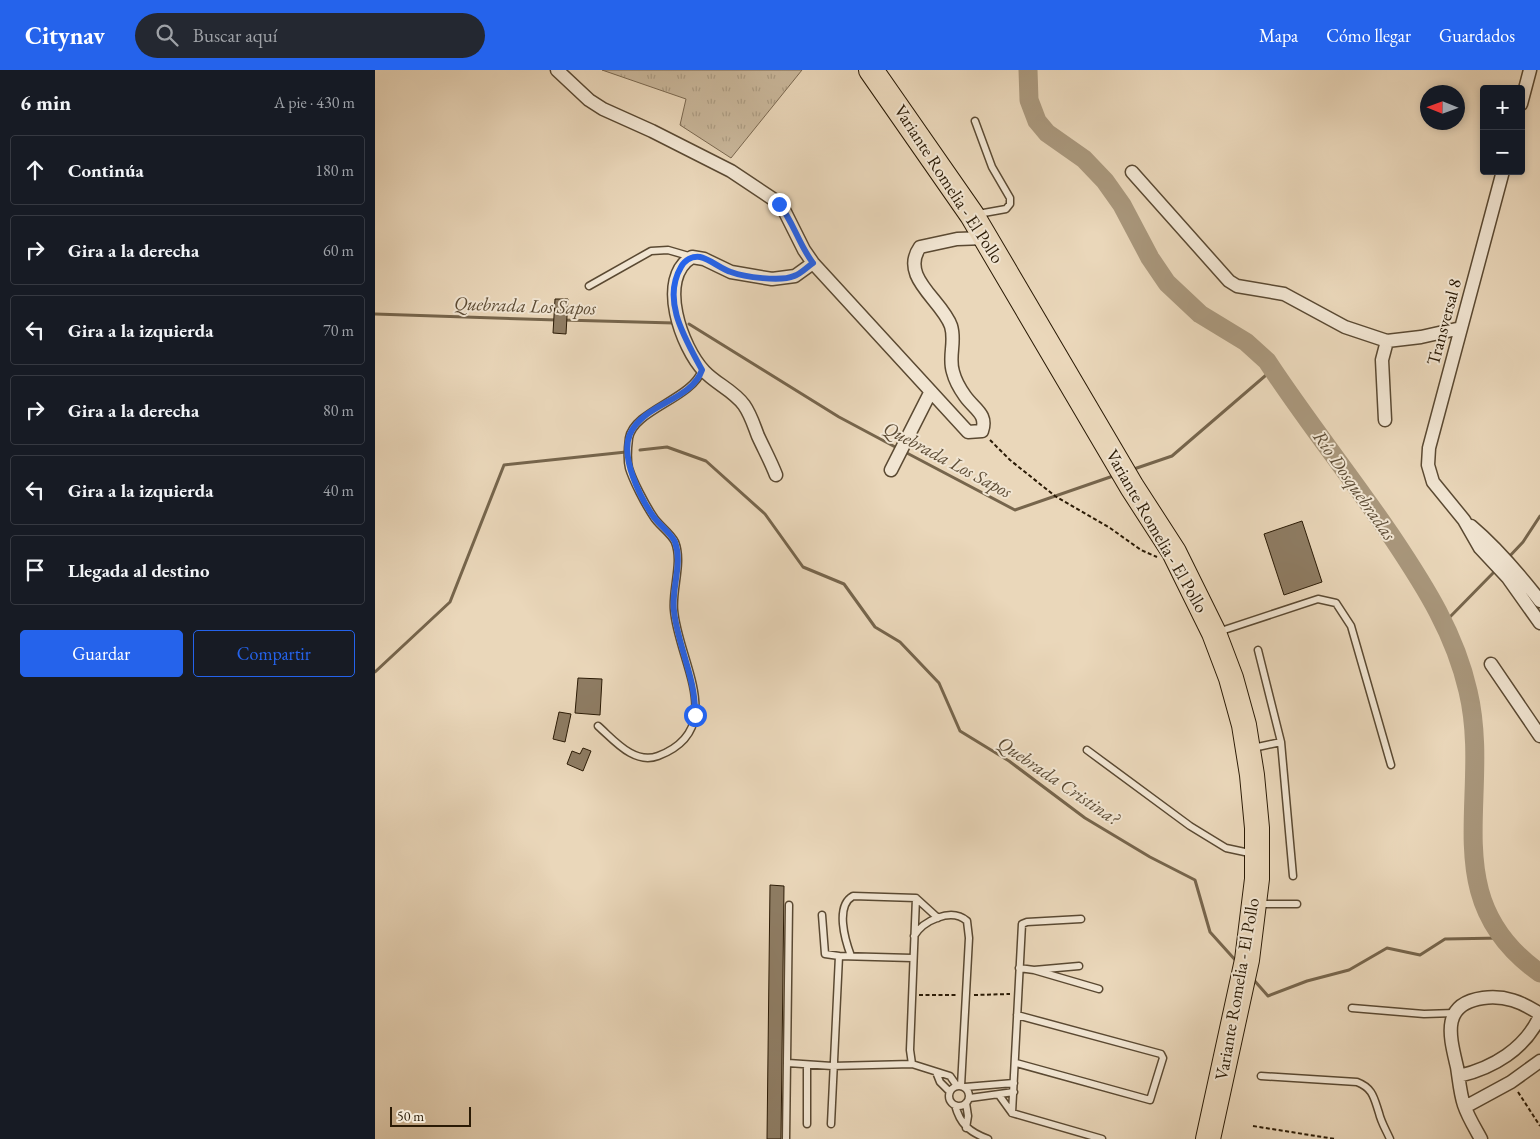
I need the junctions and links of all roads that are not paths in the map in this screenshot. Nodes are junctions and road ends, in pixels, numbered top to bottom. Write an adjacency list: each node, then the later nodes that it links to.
1 (557, 70): 11 (street)
2 (871, 70): 8 (highway, Variante Romelia - El Pollo)
3 (1530, 70): 4 (street)
4 (1525, 89)
5 (975, 121): 8 (lane)
6 (1132, 172): 14 (street)
7 (1502, 175): 13 (street, Transversal 8)
8 (972, 215): 9 (highway, Variante Romelia - El Pollo)
9 (985, 238): 16 (street); 22 (highway, Variante Romelia - El Pollo)
10 (692, 257): 11 (street); 12 (lane); 15 (street)
11 (813, 263): 16 (street)
12 (589, 286)
13 (1461, 328): 14 (street); 20 (street, Transversal 8)
14 (1387, 341): 17 (street)
15 (702, 370): 19 (street); 25 (lane)
16 (930, 393): 18 (street)
17 (1385, 420)
18 (891, 470)
19 (777, 475)
20 (1537, 603): 21 (street)
21 (1540, 623)
22 (1215, 633): 28 (highway, Variante Romelia - El Pollo); 30 (lane)
23 (1258, 650): 27 (lane)
24 (1491, 664): 26 (street)
25 (598, 726)
26 (1540, 736)
27 (1281, 742): 28 (lane); 32 (lane)
28 (1248, 749): 31 (highway, Variante Romelia - El Pollo)
29 (1087, 750): 31 (lane)
30 (1391, 765)
31 (1257, 855): 34 (highway, Variante Romelia - El Pollo)
32 (1293, 876)
33 (917, 898): 38 (lane); 40 (lane); 42 (lane)
34 (1255, 904): 35 (lane); 76 (highway, Variante Romelia - El Pollo)
35 (1297, 904)
36 (789, 905): 53 (lane)
37 (822, 915): 41 (lane)
38 (938, 918): 40 (lane); 62 (lane)
39 (1081, 919): 45 (lane)
40 (914, 936): 43 (lane)
41 (839, 956): 42 (lane); 57 (lane)
42 (851, 956): 43 (lane)
43 (912, 958): 55 (lane)
44 (1079, 966): 46 (lane)
45 (1019, 968): 46 (lane); 50 (lane)
46 (1034, 970): 47 (lane)
47 (1099, 989)
48 (1352, 1008): 49 (lane)
49 (1455, 1012): 51 (street); 60 (street)
50 (1017, 1014): 54 (lane); 54 (lane)
51 (1540, 1015): 60 (street)
52 (1540, 1061): 68 (street)
53 (788, 1063): 56 (lane); 73 (lane)
54 (1016, 1063): 61 (lane)
55 (912, 1064): 57 (lane); 58 (lane)
56 (807, 1065): 57 (lane); 70 (lane)
57 (832, 1066): 71 (lane)
58 (936, 1072): 62 (lane); 63 (lane)
59 (1261, 1076): 77 (lane)
60 (1459, 1076): 68 (street)
61 (1014, 1083): 62 (lane); 64 (lane)
62 (961, 1086): 63 (lane); 66 (lane)
63 (950, 1092): 67 (lane)
64 (1014, 1092): 65 (lane); 69 (lane)
65 (999, 1095): 66 (lane); 69 (lane)
66 (968, 1101): 67 (lane); 72 (lane)
67 (955, 1105): 72 (lane)
68 (1465, 1107): 78 (street)
69 (1013, 1113): 75 (lane)
70 (807, 1124)
71 (831, 1124)
72 (966, 1128): 74 (lane)
73 (786, 1139)
74 (988, 1139)
75 (1103, 1139)
76 (1208, 1139)
77 (1390, 1139)
78 (1481, 1139)

